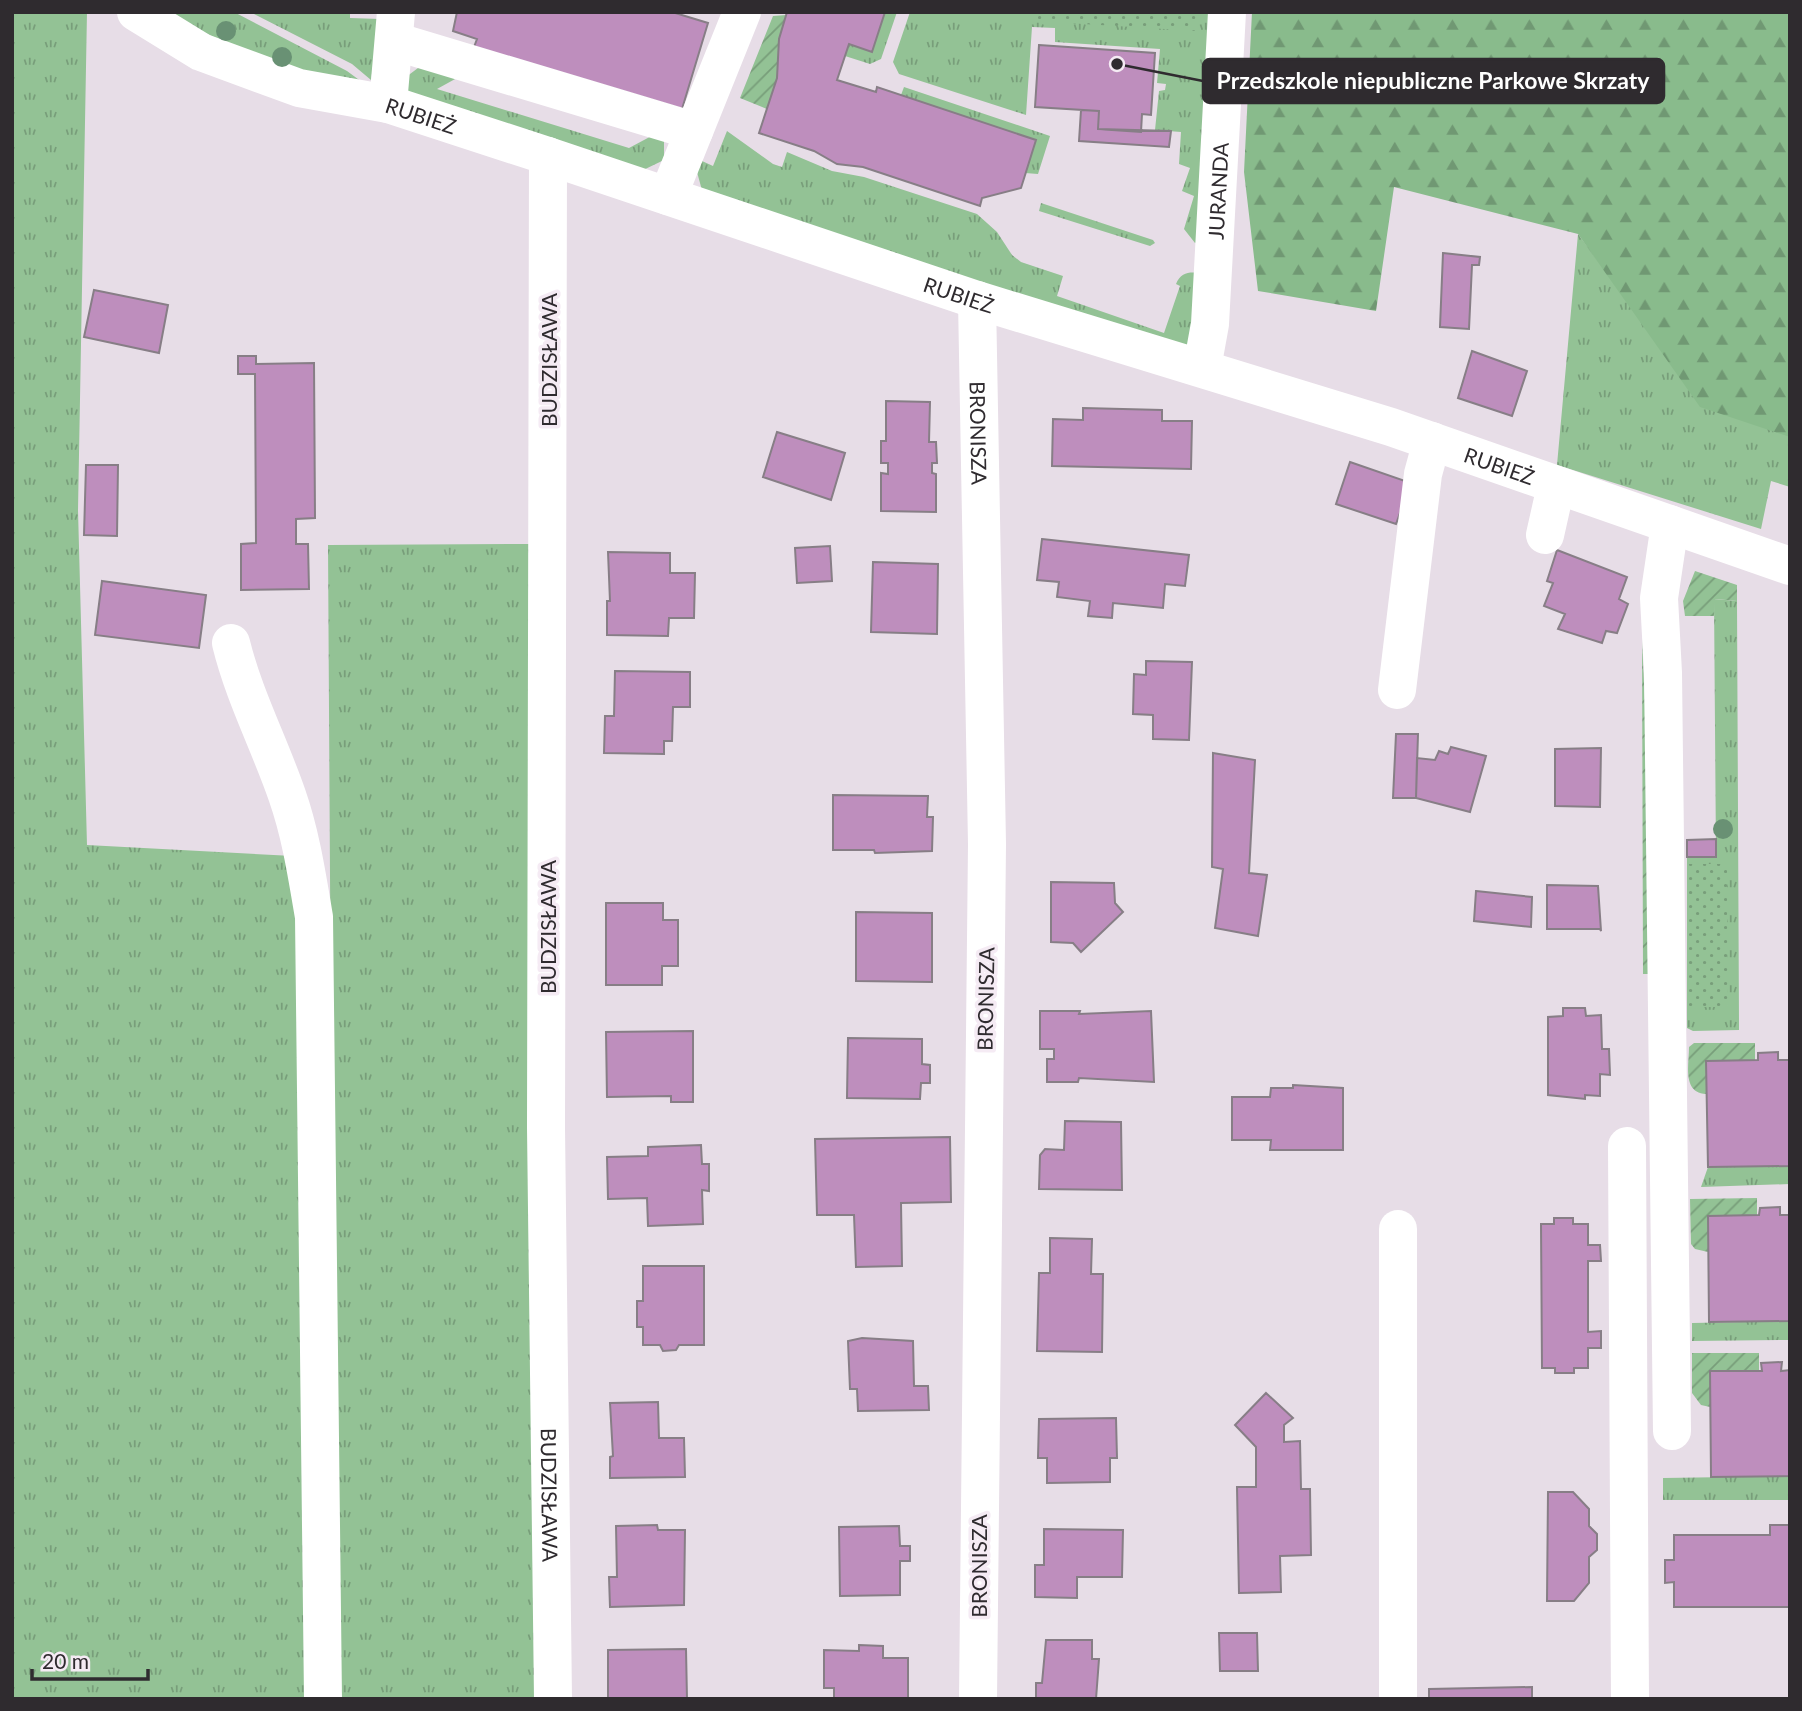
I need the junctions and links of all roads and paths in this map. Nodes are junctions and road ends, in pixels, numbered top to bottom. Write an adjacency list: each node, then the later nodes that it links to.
1 (136, 12): 5 (street, RUBIEŻ)
2 (742, 12): 6 (street)
3 (1227, 12): 10 (street, JURANDA)
4 (395, 27): 5 (street); 6 (street)
5 (388, 104): 7 (street, RUBIEŻ)
6 (694, 131): 8 (street)
7 (548, 156): 8 (street, RUBIEŻ); 22 (street, BUDZISŁAWA)
8 (667, 196): 9 (street, RUBIEŻ)
9 (977, 300): 10 (street, RUBIEŻ); 23 (street, BRONISZA)
10 (1202, 368): 11 (street, RUBIEŻ)
11 (1432, 441): 12 (street, RUBIEŻ); 17 (street)
12 (1556, 486): 13 (street, RUBIEŻ); 14 (street)
13 (1670, 524): 15 (street, RUBIEŻ); 20 (street)
14 (1545, 535)
15 (1790, 566)
16 (231, 643): 21 (street)
17 (1397, 690)
18 (1627, 1146): 25 (street)
19 (1398, 1229): 24 (street)
20 (1672, 1431)
21 (323, 1699)
22 (553, 1699)
23 (978, 1699)
24 (1398, 1699)
25 (1630, 1699)

